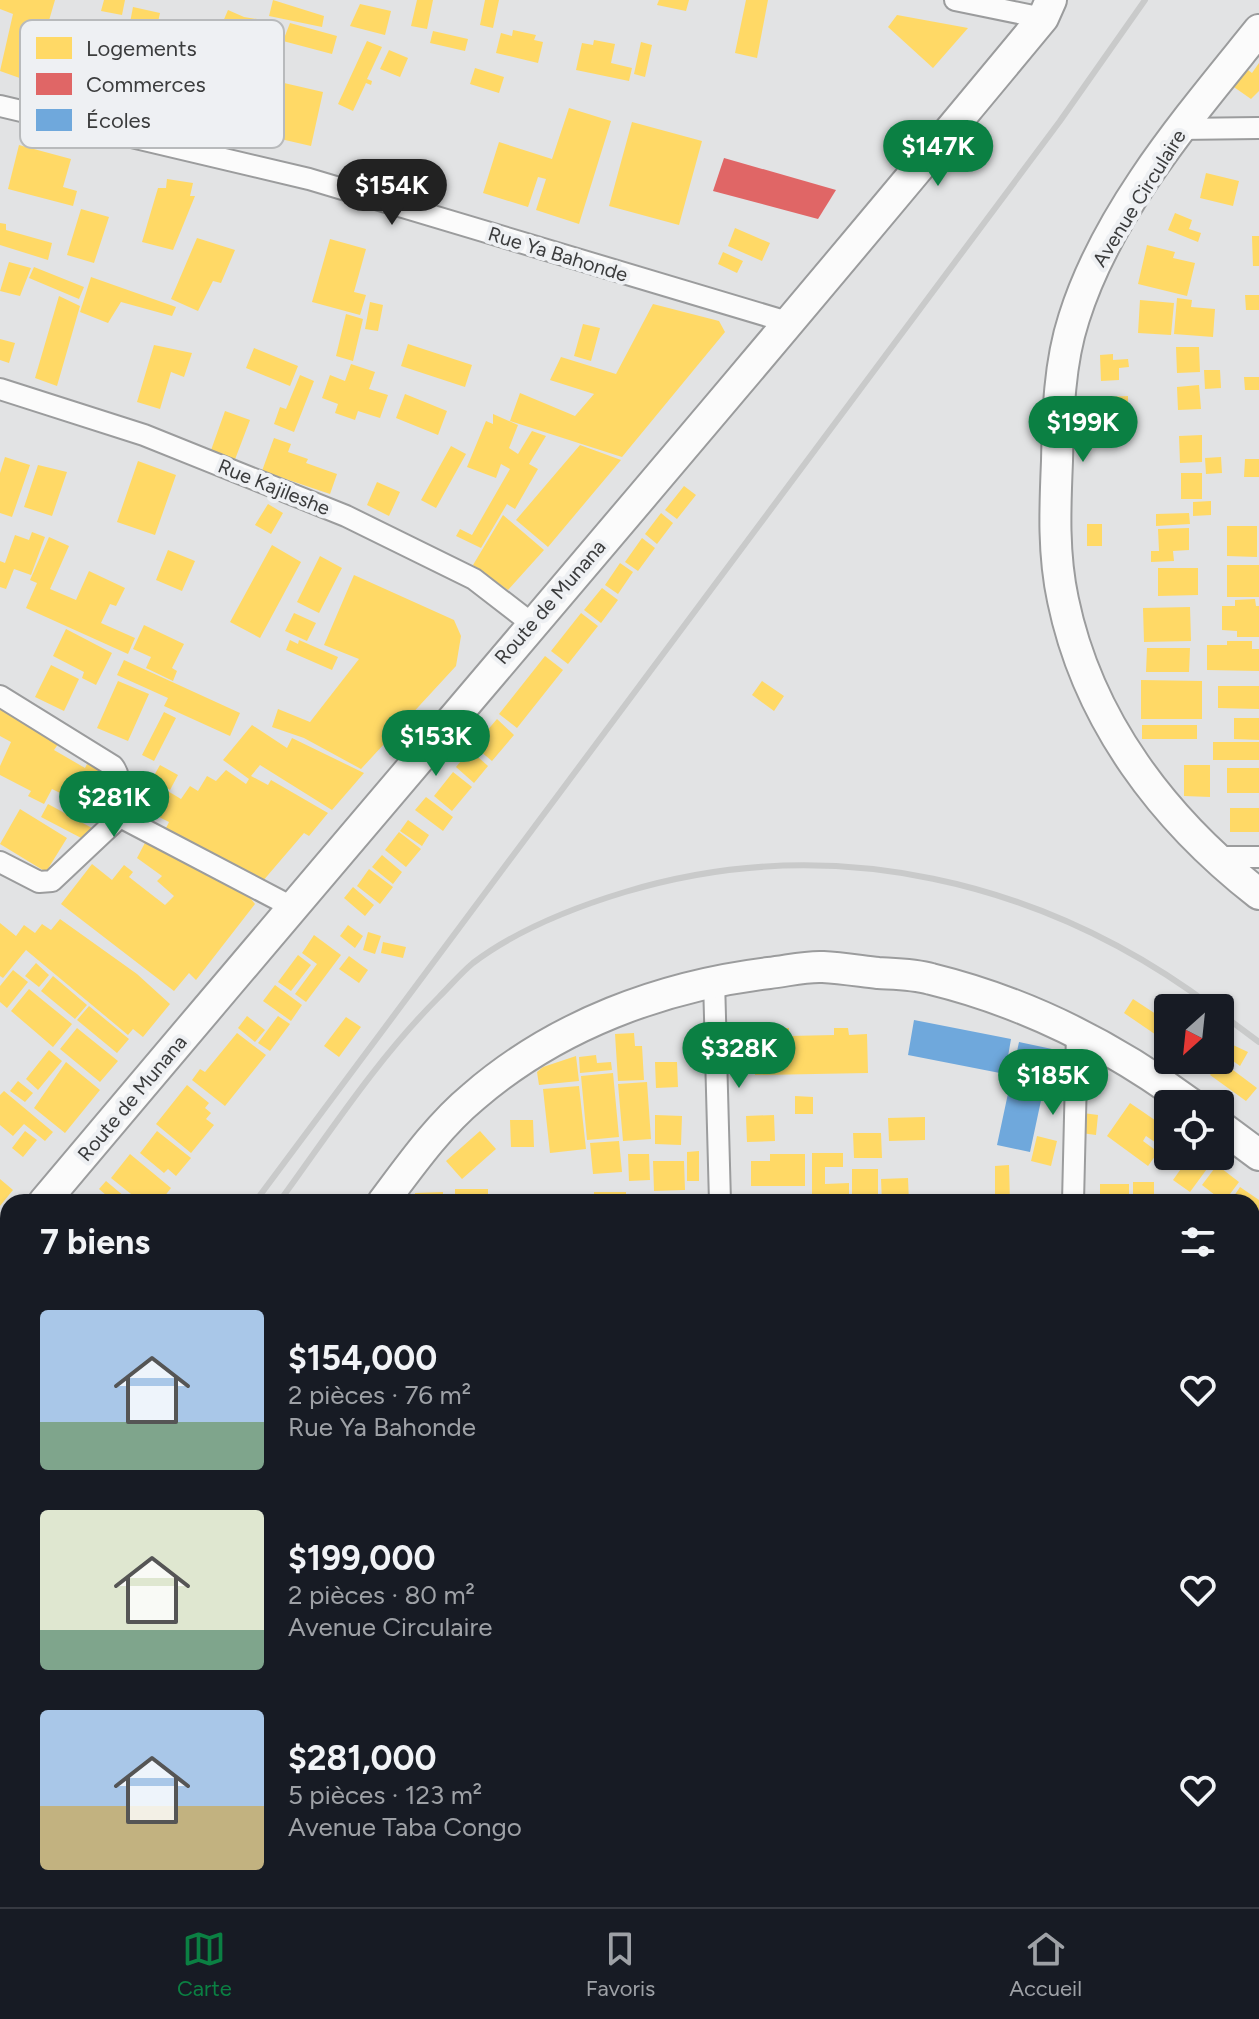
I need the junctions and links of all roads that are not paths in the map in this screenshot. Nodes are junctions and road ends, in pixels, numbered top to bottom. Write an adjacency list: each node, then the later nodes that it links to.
1 (955, 0): 2 (street)
2 (1047, 9): 9 (street, Route de Munana)
3 (1259, 30): 7 (street, Avenue Circulaire)
4 (0, 106): 5 (street, Rue Ya Bahonde)
5 (20, 111)
6 (1259, 128): 7 (street)
7 (1179, 129): 14 (street, Avenue Circulaire)
8 (178, 148): 9 (street, Rue Ya Bahonde)
9 (791, 323): 11 (street, Route de Munana)
10 (0, 389): 11 (street, Rue Kajileshe)
11 (531, 623): 18 (street, Route de Munana)
12 (0, 696): 13 (street)
13 (121, 816): 16 (street); 18 (street)
14 (1211, 857): 15 (street); 17 (street, Avenue Circulaire)
15 (1259, 857)
16 (0, 862)
17 (1259, 894)
18 (292, 907): 24 (street, Route de Munana)
19 (714, 980): 20 (street); 25 (street); 26 (street)
20 (1077, 1033): 21 (street); 27 (street)
21 (1172, 1090)
22 (1234, 1136): 23 (street)
23 (1259, 1155)
24 (51, 1194)
25 (389, 1194)
26 (720, 1194)
27 (1073, 1194)

